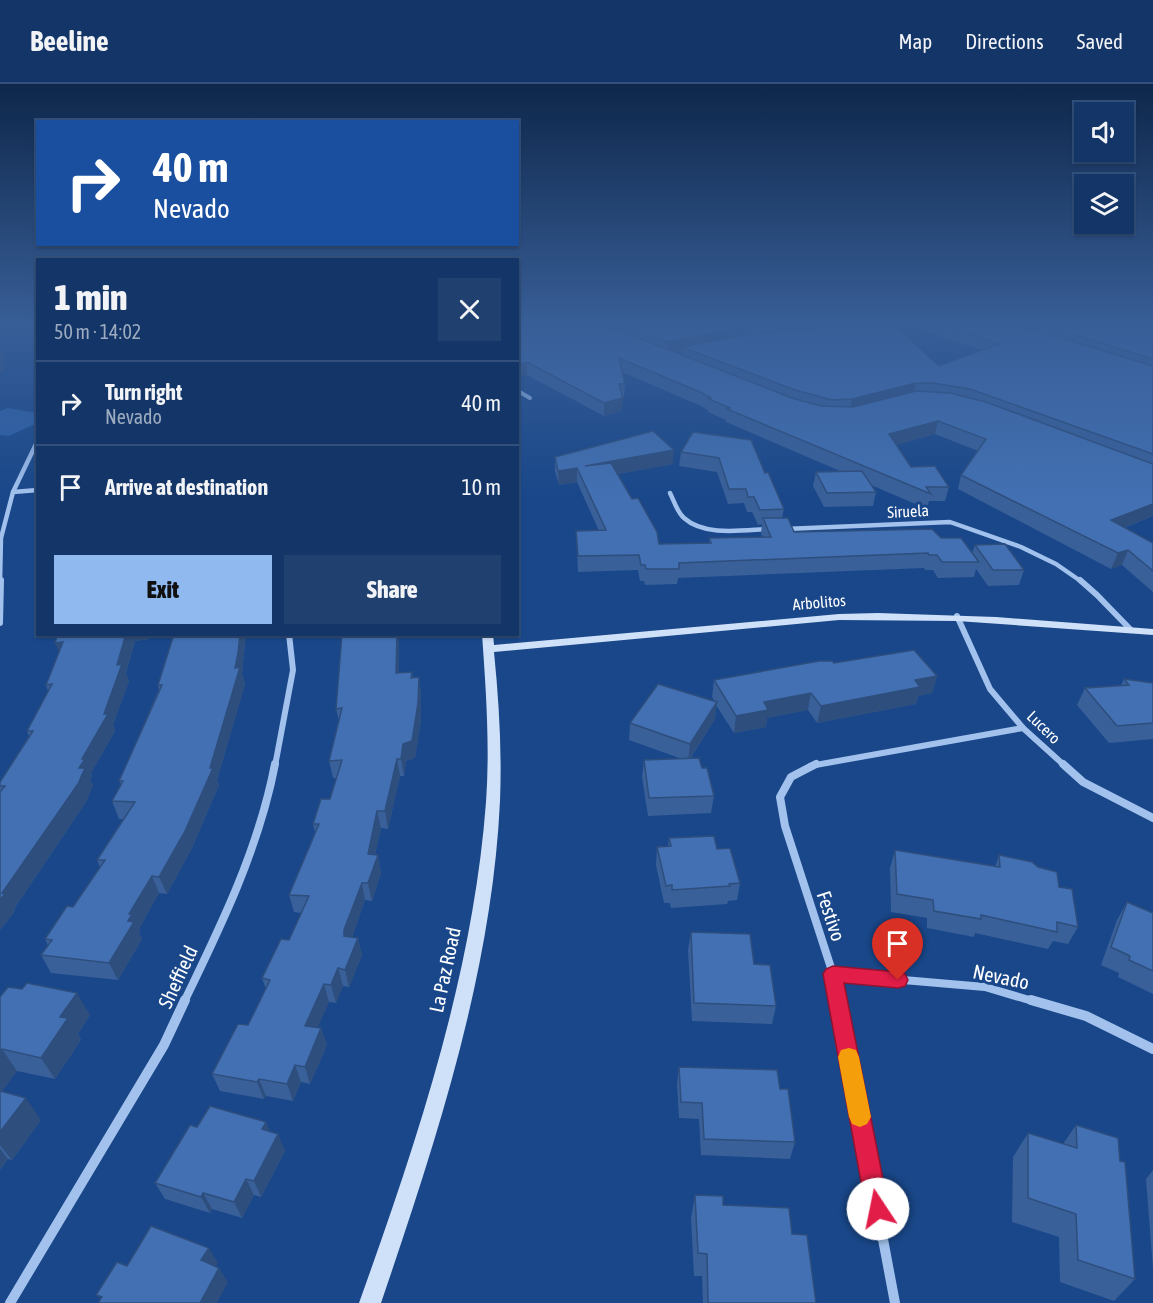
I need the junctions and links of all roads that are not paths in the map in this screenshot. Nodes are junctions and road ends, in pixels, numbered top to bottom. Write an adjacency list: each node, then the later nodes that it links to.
1 (519, 392): 2 (street)
2 (530, 398)
3 (36, 444): 5 (street)
4 (36, 490): 5 (street)
5 (13, 492): 7 (street)
6 (670, 493): 10 (street, Siruela)
7 (1, 538): 9 (street)
8 (957, 616): 10 (street, Arbolitos); 13 (street, Arbolitos); 14 (street, Lucero)
9 (0, 622)
10 (1131, 630): 11 (street, Arbolitos)
11 (1153, 632)
12 (289, 636): 18 (street, Sheffield)
13 (488, 642): 19 (street, La Paz Road)
14 (1023, 728): 15 (street, Lucero); 16 (street, Festivo)
15 (1153, 818)
16 (833, 974): 17 (street, Nevado); 20 (street, Festivo)
17 (1153, 1049)
18 (10, 1303)
19 (370, 1303)
20 (895, 1303)

